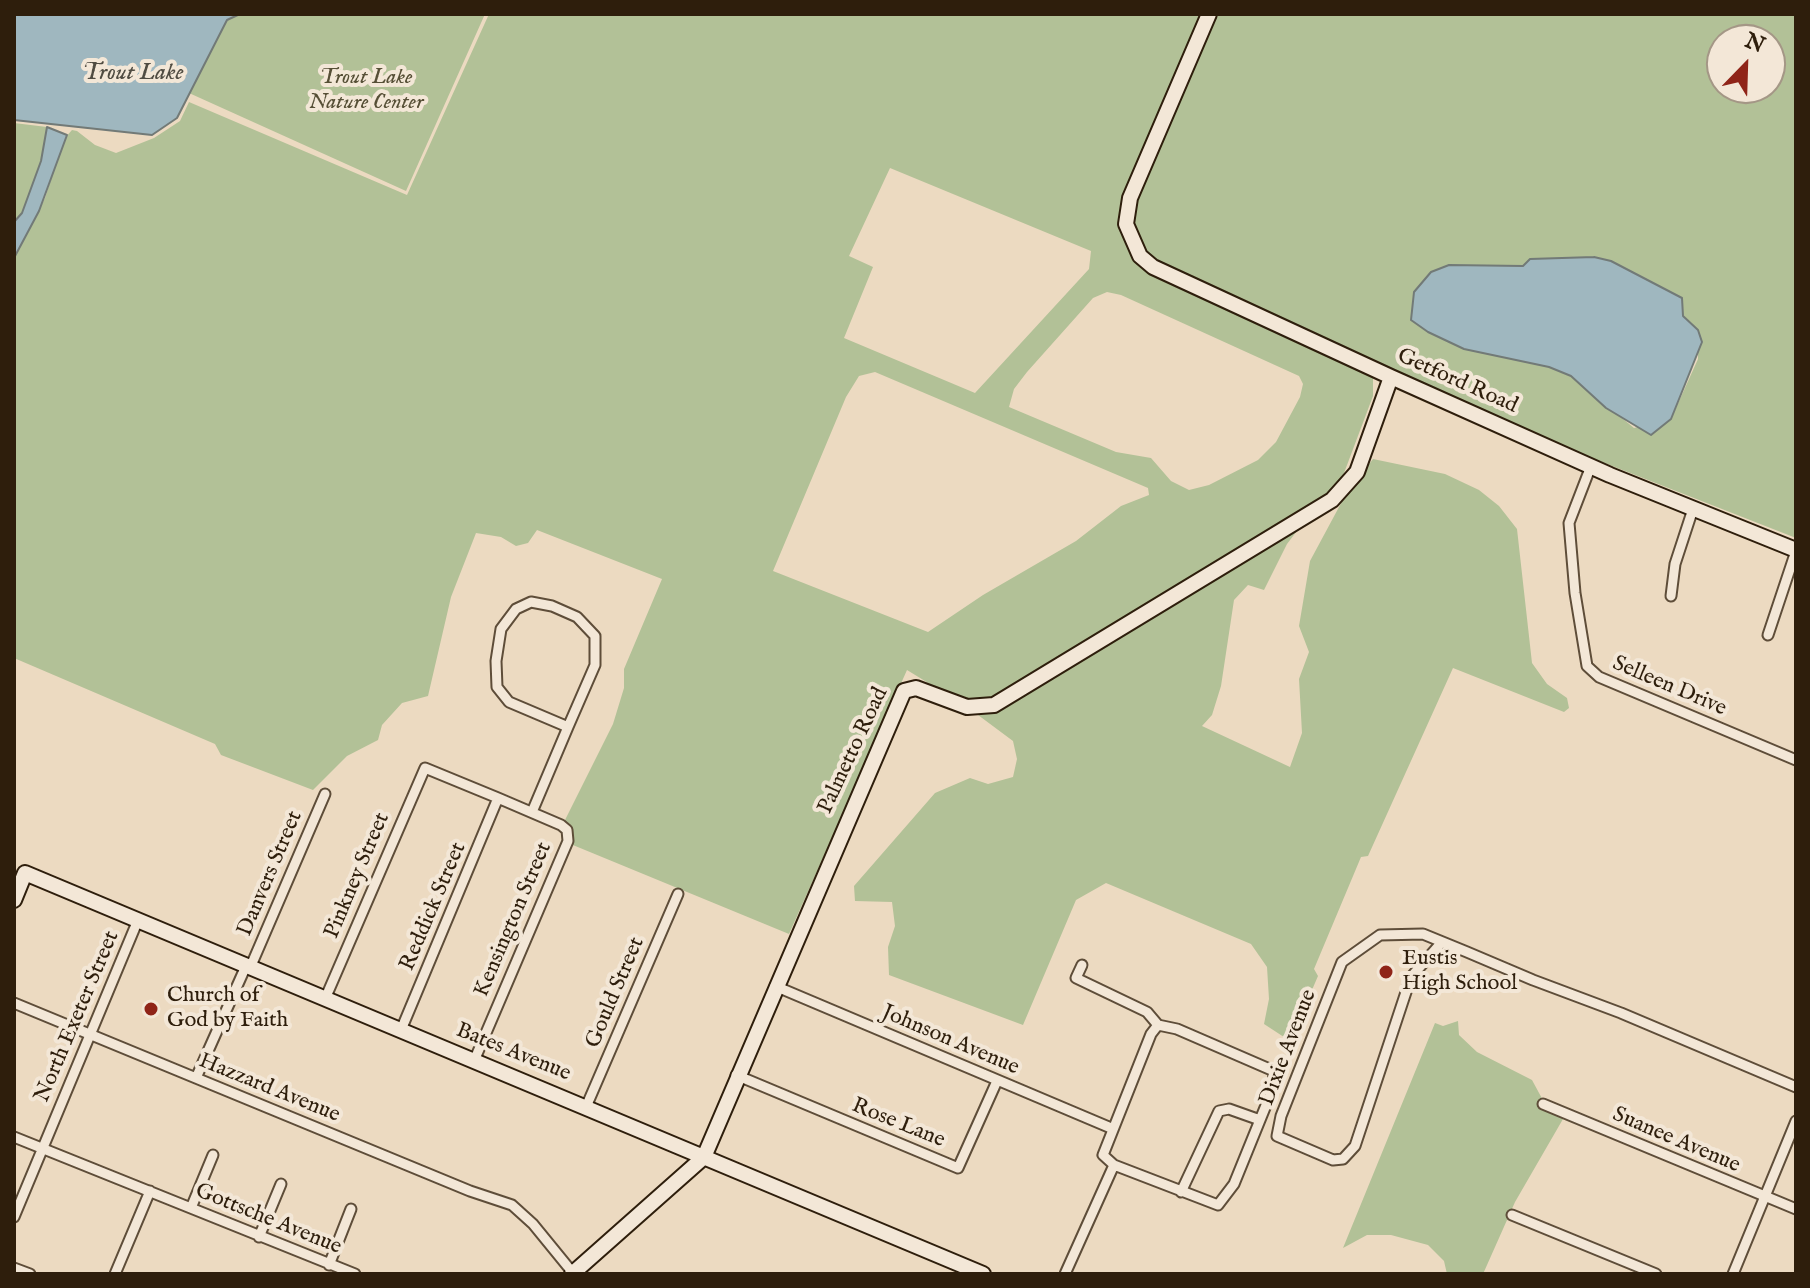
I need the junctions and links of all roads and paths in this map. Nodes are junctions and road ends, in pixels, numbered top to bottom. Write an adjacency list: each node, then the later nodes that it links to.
1 (1209, 14): 2 (street, Getford Road)
2 (1391, 377): 3 (street, Getford Road); 21 (street, Palmetto Road)
3 (1591, 466): 4 (street, Getford Road); 9 (street, Selleen Drive)
4 (1693, 509): 5 (street, Getford Road); 6 (street)
5 (1796, 551): 7 (street)
6 (1671, 596)
7 (1768, 635)
8 (568, 727): 8 (street); 13 (street)
9 (1796, 760)
10 (425, 768): 12 (street, Kensington Street); 22 (street, Pinkney Street)
11 (325, 794): 20 (street, Danvers Street)
12 (498, 798): 13 (street, Kensington Street); 25 (street, Reddick Street)
13 (532, 812): 27 (street, Kensington Street)
14 (20, 871): 16 (street); 17 (street, Bates Avenue)
15 (678, 894): 33 (street, Gould Street)
16 (14, 900)
17 (138, 920): 20 (street, Bates Avenue); 26 (street, North Exeter Street)
18 (1442, 942): 18 (street, Dixie Avenue); 31 (street, Dixie Avenue)
19 (1082, 965): 24 (street)
20 (248, 967): 22 (street, Bates Avenue); 29 (street, Danvers Street)
21 (775, 986): 28 (street, Palmetto Road); 30 (street, Johnson Avenue)
22 (325, 999): 25 (street, Bates Avenue)
23 (14, 1003): 26 (street, Hazzard Avenue)
24 (1158, 1025): 34 (street); 36 (street)
25 (401, 1030): 27 (street, Bates Avenue)
26 (90, 1035): 29 (street, Hazzard Avenue); 38 (street, North Exeter Street)
27 (474, 1061): 33 (street, Bates Avenue)
28 (736, 1075): 30 (street, Rose Lane); 40 (street, Palmetto Road)
29 (196, 1078): 57 (street, Hazzard Avenue)
30 (997, 1081): 36 (street, Johnson Avenue)
31 (1796, 1087)
32 (1543, 1104): 45 (street, Suanee Avenue)
33 (586, 1107): 40 (street, Bates Avenue)
34 (1260, 1120): 44 (street); 44 (street)
35 (1796, 1121): 45 (street)
36 (1111, 1128): 41 (street)
37 (14, 1137): 38 (street)
38 (42, 1149): 43 (street); 50 (street, North Exeter Street)
39 (213, 1155): 46 (street)
40 (704, 1157): 57 (street, Palmetto Road); 58 (street, Bates Avenue)
41 (1114, 1165): 44 (street); 59 (street)
42 (281, 1184): 51 (street)
43 (150, 1191): 46 (street, Gottsche Avenue); 55 (street)
44 (1181, 1192)
45 (1765, 1197): 48 (street, Suanee Avenue); 61 (street)
46 (191, 1208): 51 (street, Gottsche Avenue)
47 (351, 1209): 52 (street)
48 (1796, 1209)
49 (1512, 1215): 60 (street)
50 (14, 1217)
51 (259, 1237): 52 (street, Gottsche Avenue)
52 (329, 1265): 56 (street, Gottsche Avenue)
53 (14, 1268): 54 (street)
54 (30, 1274)
55 (115, 1274)
56 (355, 1274)
57 (573, 1274)
58 (983, 1274)
59 (1065, 1274)
60 (1656, 1274)
61 (1733, 1274)

